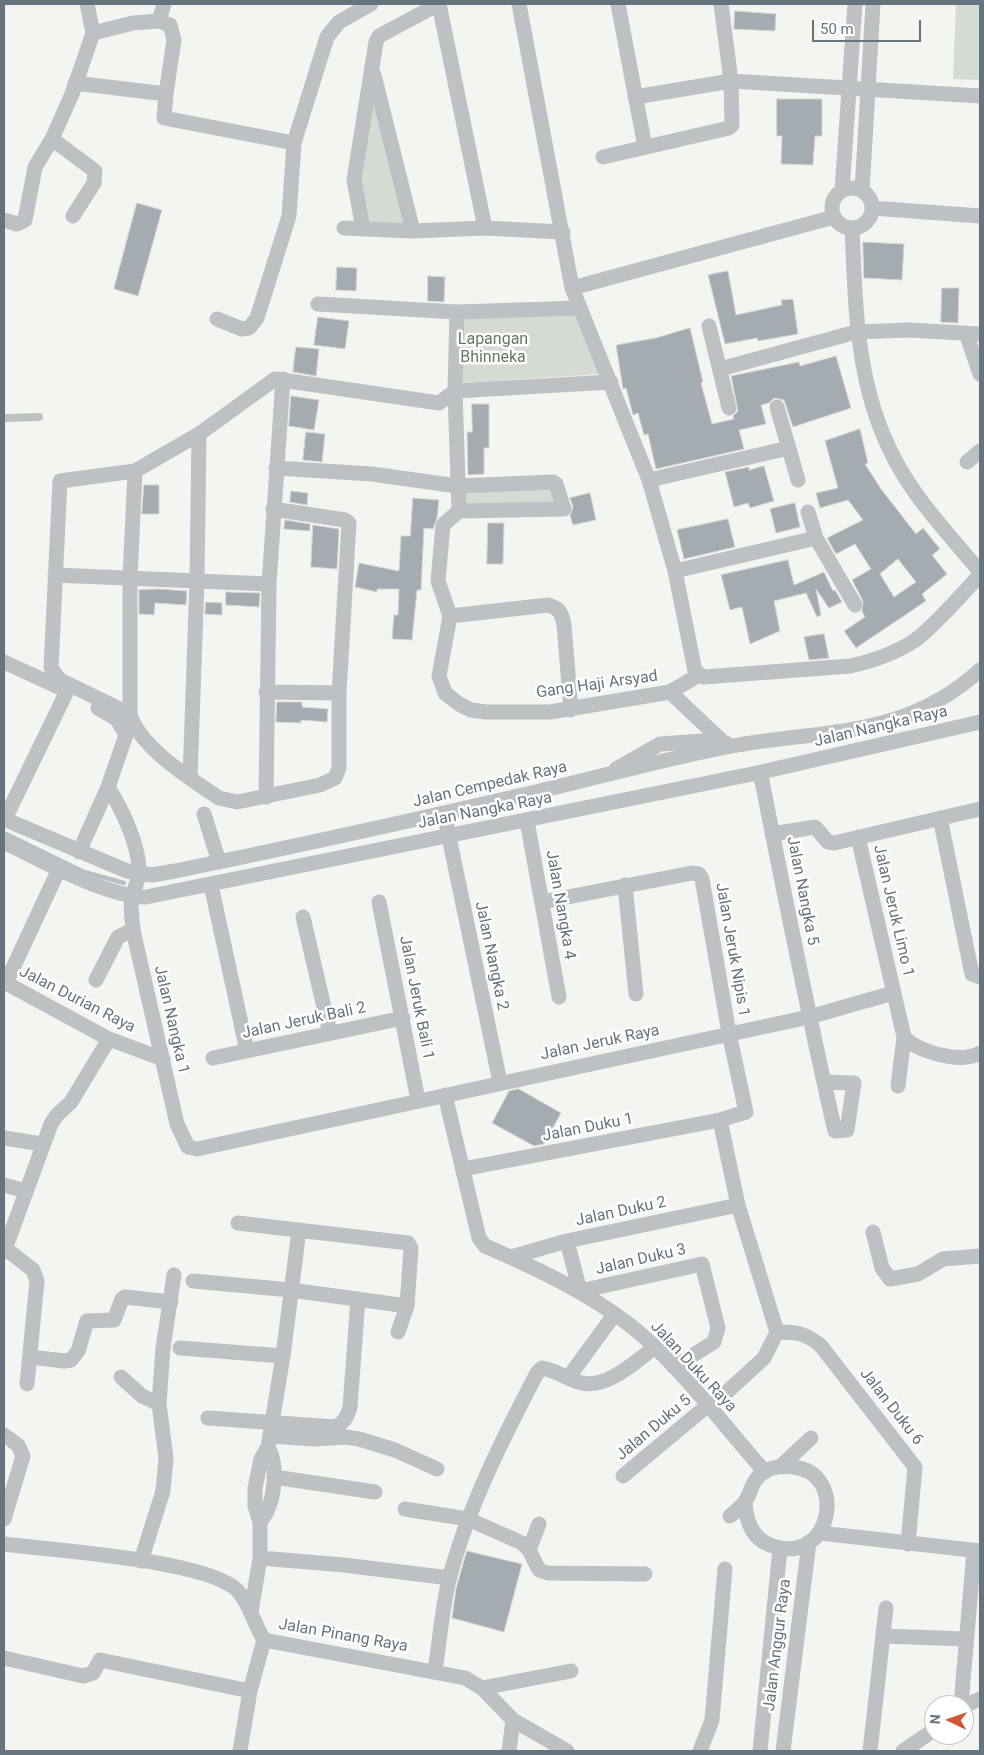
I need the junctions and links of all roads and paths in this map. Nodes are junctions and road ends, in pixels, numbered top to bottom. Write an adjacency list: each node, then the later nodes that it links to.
1 (86, 4): 11 (street)
2 (164, 4): 10 (street)
3 (371, 4): 21 (street)
4 (439, 4): 12 (street); 32 (street)
5 (519, 4): 36 (street)
6 (618, 4): 19 (street)
7 (721, 4): 13 (street)
8 (855, 4): 15 (street)
9 (873, 4): 16 (street)
10 (159, 21): 11 (street); 17 (street)
11 (93, 33): 14 (street)
12 (372, 67): 34 (street); 35 (street)
13 (731, 81): 15 (street); 19 (street); 22 (street)
14 (75, 83): 17 (street); 20 (street)
15 (850, 88): 16 (street); 24 (street)
16 (868, 88): 18 (street); 25 (street)
17 (166, 94): 21 (street)
18 (980, 96)
19 (635, 97): 22 (street)
20 (52, 139): 27 (street); 30 (street)
21 (294, 143): 41 (street)
22 (644, 147): 23 (street)
23 (603, 157)
24 (842, 190): 25 (street); 29 (street)
25 (862, 191): 26 (street)
26 (872, 208): 28 (street); 33 (street)
27 (73, 216)
28 (980, 216)
29 (834, 217): 33 (street); 37 (street)
30 (4, 220)
31 (344, 228): 34 (street)
32 (485, 228): 35 (street); 36 (street)
33 (852, 228): 43 (street)
34 (363, 229): 35 (street)
35 (413, 231)
36 (563, 232): 37 (street)
37 (572, 288): 39 (street)
38 (318, 304): 40 (street)
39 (579, 308): 40 (street); 48 (street)
40 (457, 312): 49 (street)
41 (217, 319)
42 (710, 326): 45 (street)
43 (856, 332): 44 (street); 45 (street); 68 (street)
44 (973, 334): 46 (street)
45 (720, 369): 50 (street)
46 (980, 374)
47 (283, 379): 49 (street); 54 (street); 58 (street)
48 (611, 382): 49 (street); 60 (street)
49 (455, 391): 62 (street)
50 (729, 408)
51 (777, 408): 55 (street)
52 (39, 417): 53 (lane)
53 (4, 418)
54 (198, 434): 59 (street); 71 (street)
55 (789, 448): 60 (street); 61 (street)
56 (980, 451): 57 (street)
57 (967, 462)
58 (276, 468): 62 (street); 63 (street)
59 (135, 471): 69 (street); 70 (street)
60 (649, 480): 67 (street)
61 (798, 480)
62 (457, 486): 64 (street); 64 (street)
63 (273, 509): 72 (street); 81 (street)
64 (458, 511): 74 (street, Gang Haji Arsyad)
65 (808, 512): 66 (street)
66 (816, 538): 67 (street); 73 (street)
67 (675, 571): 77 (street)
68 (980, 574): 77 (street)
69 (55, 575): 70 (street); 83 (street)
70 (130, 578): 71 (street); 83 (street)
71 (197, 581): 72 (street); 89 (street)
72 (269, 584): 79 (street)
73 (855, 605)
74 (450, 616): 82 (street, Gang Haji Arsyad); 82 (street)
75 (4, 662): 78 (street)
76 (980, 670): 85 (street, Jalan Cempedak Raya)
77 (699, 674): 80 (street)
78 (67, 691): 90 (street); 95 (street)
79 (266, 692): 81 (street); 91 (street)
80 (670, 692): 82 (street, Gang Haji Arsyad); 86 (street, Gang Haji Arsyad)
81 (339, 693): 91 (street)
82 (571, 710)
83 (130, 714): 89 (street)
84 (980, 722): 87 (street, Jalan Nangka Raya)
85 (832, 734): 86 (street, Jalan Cempedak Raya); 87 (street)
86 (727, 744): 93 (street, Jalan Cempedak Raya)
87 (837, 756): 88 (street, Jalan Nangka Raya)
88 (757, 773): 97 (street, Jalan Nangka Raya); 98 (street, Jalan Nangka 5)
89 (190, 778): 91 (street)
90 (108, 787): 102 (street); 105 (street)
91 (266, 797)
92 (980, 809): 96 (street)
93 (444, 813): 99 (street, Jalan Nangka 2); 103 (street, Jalan Cempedak Raya)
94 (204, 814): 103 (street)
95 (6, 817): 102 (street, Jalan Cempedak Raya)
96 (940, 818): 100 (street); 113 (street)
97 (527, 821): 99 (street, Jalan Nangka Raya); 110 (street, Jalan Nangka 4)
98 (772, 834): 100 (street); 119 (street, Jalan Nangka 5)
99 (449, 836): 107 (street, Jalan Nangka Raya); 129 (street, Jalan Nangka 2)
100 (858, 837): 117 (street, Jalan Jeruk Limo 1)
101 (4, 842): 104 (street, Jalan Nangka Raya)
102 (79, 852): 105 (street, Jalan Cempedak Raya)
103 (219, 862): 105 (street, Jalan Cempedak Raya)
104 (58, 870): 108 (street, Jalan Nangka Raya); 115 (street)
105 (139, 874): 108 (street)
106 (625, 885): 110 (street); 116 (street); 122 (street, Jalan Jeruk Nipis 1)
107 (212, 886): 108 (street, Jalan Nangka Raya); 125 (street)
108 (131, 897): 112 (street, Jalan Nangka 1)
109 (379, 902): 120 (street, Jalan Jeruk Bali 1)
110 (542, 902): 118 (street, Jalan Nangka 4)
111 (303, 917): 121 (street)
112 (133, 930): 114 (street); 128 (street, Jalan Nangka 1)
113 (980, 977)
114 (96, 980)
115 (5, 983): 124 (street, Jalan Durian Raya)
116 (636, 994)
117 (894, 994): 119 (street, Jalan Jeruk Raya); 123 (street)
118 (559, 996)
119 (809, 1017): 122 (street, Jalan Jeruk Raya); 130 (street, Jalan Nangka 5)
120 (403, 1018): 121 (street, Jalan Jeruk Bali 2); 133 (street, Jalan Jeruk Bali 1)
121 (330, 1033): 125 (street, Jalan Jeruk Bali 2)
122 (729, 1033): 129 (street, Jalan Jeruk Raya); 134 (street, Jalan Jeruk Nipis 1)
123 (904, 1037): 126 (street); 131 (street)
124 (109, 1039): 128 (street, Jalan Durian Raya); 136 (street)
125 (247, 1051): 127 (street, Jalan Jeruk Bali 2)
126 (980, 1053)
127 (213, 1058)
128 (163, 1059): 137 (street, Jalan Nangka 1)
129 (500, 1082): 132 (street, Jalan Jeruk Raya)
130 (824, 1082)
131 (898, 1086)
132 (445, 1095): 133 (street, Jalan Jeruk Raya); 138 (street, Jalan Duku Raya)
133 (418, 1100): 137 (street, Jalan Jeruk Raya)
134 (720, 1120): 138 (street, Jalan Duku 1); 141 (street)
135 (4, 1138): 136 (street)
136 (42, 1144): 140 (street)
137 (188, 1148)
138 (462, 1169): 148 (street, Jalan Duku Raya)
139 (4, 1185): 140 (street)
140 (26, 1190): 146 (street)
141 (738, 1205): 145 (street, Jalan Duku 2); 158 (street)
142 (238, 1223): 143 (street)
143 (298, 1230): 151 (street); 155 (street)
144 (873, 1232): 147 (street)
145 (567, 1241): 148 (street, Jalan Duku 2); 152 (street)
146 (5, 1250): 162 (street)
147 (980, 1256)
148 (511, 1257): 152 (street, Jalan Duku Raya)
149 (174, 1275): 154 (street)
150 (193, 1281): 151 (street)
151 (291, 1290): 153 (street); 161 (street)
152 (580, 1291): 156 (street, Jalan Duku Raya); 163 (street, Jalan Duku 3)
153 (358, 1299): 155 (street); 171 (street)
154 (170, 1302): 162 (street); 167 (street)
155 (407, 1306): 157 (street)
156 (614, 1315): 160 (street, Jalan Duku Raya); 165 (street)
157 (398, 1332)
158 (777, 1332): 168 (street); 188 (street, Jalan Duku 6)
159 (180, 1348): 161 (street)
160 (654, 1348): 163 (street, Jalan Duku Raya); 165 (street)
161 (283, 1356): 171 (street)
162 (30, 1357): 166 (street)
163 (674, 1367): 168 (street, Jalan Duku Raya)
164 (121, 1377): 167 (street)
165 (568, 1378): 183 (street)
166 (27, 1384)
167 (159, 1404): 193 (street)
168 (711, 1404): 175 (street, Jalan Duku Raya); 176 (street, Jalan Duku 5)
169 (208, 1418): 171 (street)
170 (4, 1435): 182 (street)
171 (270, 1435): 174 (street); 177 (street); 184 (street)
172 (811, 1438): 173 (street)
173 (780, 1466): 175 (street); 186 (street, Jalan Anggur Raya)
174 (437, 1470)
175 (765, 1472): 179 (street)
176 (623, 1476)
177 (274, 1477): 178 (street); 184 (street)
178 (375, 1492)
179 (745, 1502): 181 (street); 189 (street)
180 (405, 1509): 183 (street)
181 (730, 1516)
182 (4, 1519)
183 (468, 1519): 190 (street); 196 (street)
184 (260, 1522): 192 (street)
185 (539, 1524): 190 (street)
186 (814, 1538): 188 (street); 189 (street); 215 (street, Jalan Anggur Raya)
187 (4, 1544): 193 (street, Jalan Pinang Raya)
188 (908, 1544): 191 (street)
189 (780, 1549): 214 (street, Jalan Anggur Raya)
190 (529, 1550): 195 (street)
191 (977, 1551): 200 (street)
192 (260, 1558): 196 (street); 198 (street)
193 (141, 1561): 198 (street, Jalan Pinang Raya)
194 (725, 1569): 213 (street)
195 (645, 1574)
196 (450, 1578): 203 (street)
197 (886, 1608): 199 (street)
198 (251, 1612): 201 (street, Jalan Pinang Raya)
199 (884, 1636): 200 (street); 216 (street)
200 (966, 1639): 207 (street)
201 (264, 1640): 203 (street, Jalan Pinang Raya); 206 (street)
202 (4, 1658): 206 (street)
203 (435, 1670): 205 (street, Jalan Pinang Raya)
204 (571, 1671): 205 (street)
205 (482, 1688): 208 (street, Jalan Pinang Raya)
206 (250, 1691): 210 (street)
207 (963, 1695)
208 (513, 1720): 211 (street); 212 (street, Jalan Pinang Raya)
209 (924, 1737): 217 (street)
210 (240, 1751)
211 (509, 1751)
212 (567, 1751)
213 (700, 1751)
214 (760, 1751)
215 (783, 1751)
216 (870, 1751)
217 (903, 1751)

